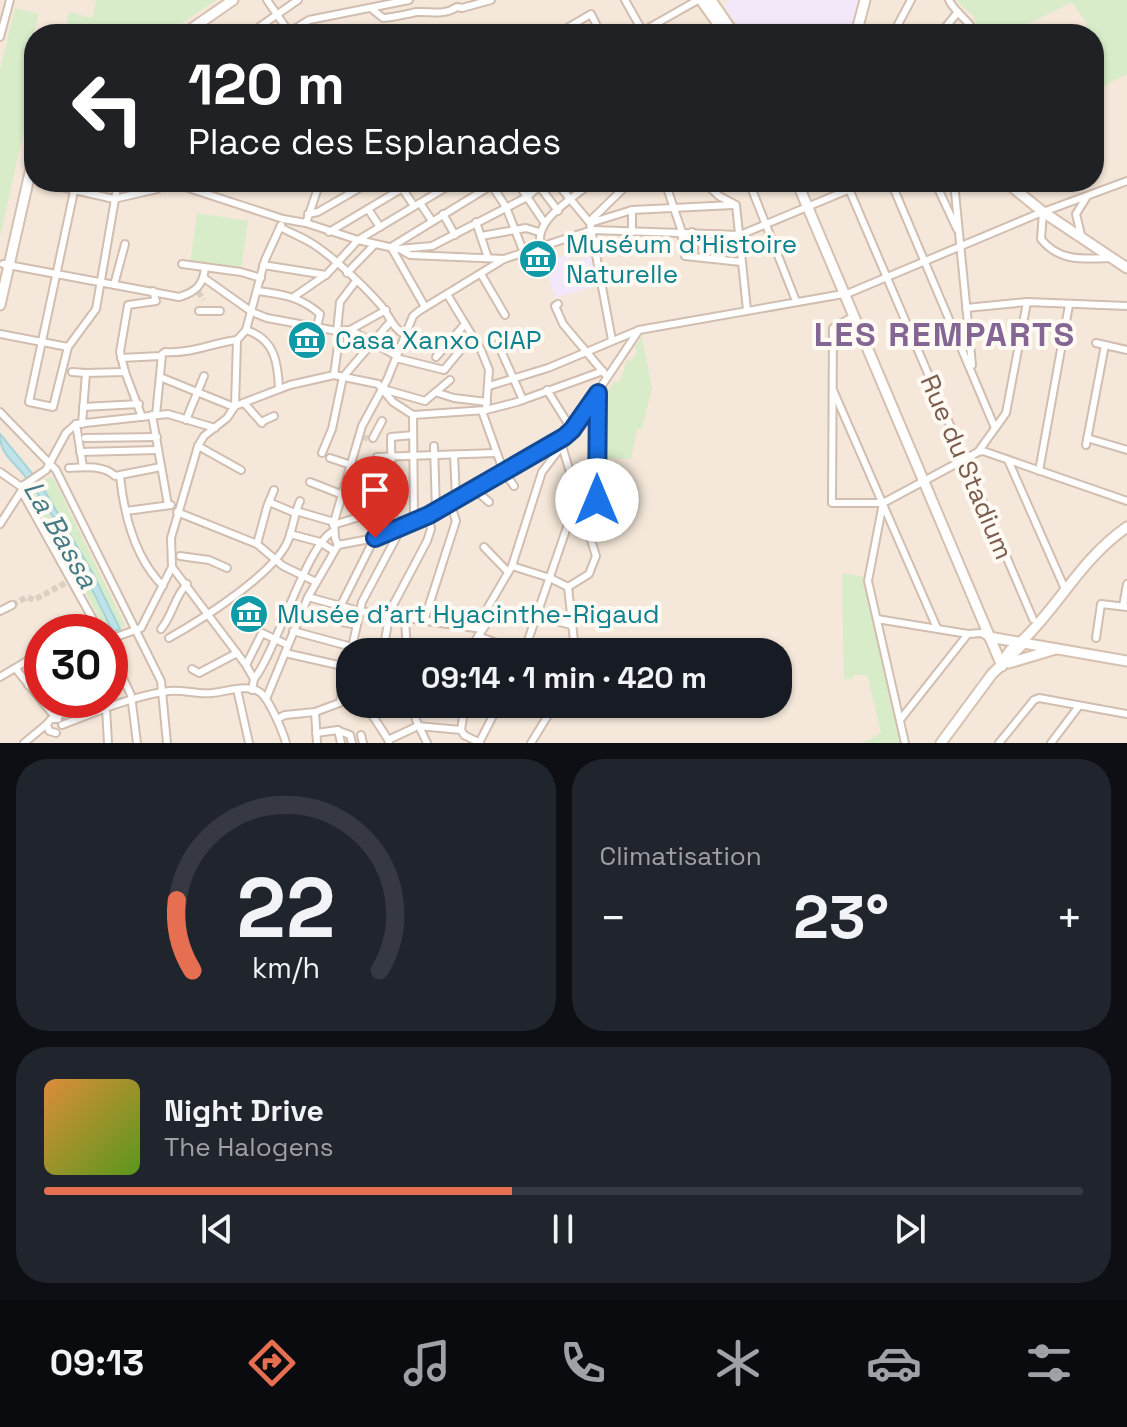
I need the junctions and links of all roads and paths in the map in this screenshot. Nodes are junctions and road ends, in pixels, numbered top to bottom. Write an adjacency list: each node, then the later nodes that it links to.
1 (10, 0): 31 (street)
2 (233, 0): 17 (main road)
3 (267, 0): 16 (street)
4 (298, 0): 16 (street)
5 (409, 0): 13 (street)
6 (491, 0): 14 (street)
7 (625, 0): 23 (street)
8 (699, 0): 24 (street); 25 (main road)
9 (711, 0): 26 (main road)
10 (865, 0): 27 (main road)
11 (911, 0): 28 (street)
12 (949, 0): 15 (street)
13 (393, 2): 14 (street)
14 (372, 9): 20 (street)
15 (958, 12): 29 (street); 30 (street)
16 (277, 15): 18 (street); 19 (street)
17 (198, 24)
18 (264, 24)
19 (282, 24)
20 (303, 24)
21 (575, 24): 22 (street)
22 (596, 24)
23 (637, 24)
24 (657, 24)
25 (717, 24)
26 (727, 24)
27 (859, 24)
28 (898, 24)
29 (948, 24)
30 (970, 24)
31 (0, 37)
32 (24, 172): 113 (main road)
33 (1127, 181): 34 (street)
34 (1104, 189)
35 (30, 192): 113 (main road)
36 (75, 192): 122 (street)
37 (84, 192): 67 (street)
38 (116, 192): 67 (street)
39 (139, 192): 67 (street)
40 (194, 192): 80 (street)
41 (316, 192): 78 (street)
42 (353, 192): 78 (street)
43 (391, 192): 74 (street)
44 (406, 192): 69 (street)
45 (438, 192): 69 (street)
46 (478, 192): 79 (street)
47 (496, 192): 71 (street)
48 (524, 192): 66 (street)
49 (533, 192): 66 (street)
50 (547, 192): 76 (street)
51 (565, 192): 68 (street)
52 (580, 192): 68 (street)
53 (618, 192): 85 (street)
54 (669, 192): 72 (street)
55 (715, 192): 70 (street)
56 (753, 192): 86 (street)
57 (801, 192): 73 (main road)
58 (844, 192): 73 (street)
59 (850, 192): 127 (street, Rue du Stadium)
60 (895, 192): 112 (street)
61 (940, 192): 95 (street)
62 (955, 192): 95 (street)
63 (1018, 192): 77 (main road)
64 (1097, 192): 65 (street)
65 (1091, 194): 77 (street); 99 (street)
66 (527, 197): 71 (street); 83 (street)
67 (114, 199): 129 (street)
68 (572, 199): 76 (street); 85 (street)
69 (417, 205): 81 (street); 88 (street)
70 (736, 205): 72 (street); 97 (street)
71 (506, 207): 82 (street); 89 (street)
72 (676, 207): 75 (street); 93 (street)
73 (808, 208): 86 (street); 134 (main road)
74 (368, 209): 88 (street); 90 (street)
75 (632, 210): 85 (street); 92 (street)
76 (558, 211): 83 (street)
77 (1043, 212): 99 (main road); 104 (street); 109 (street)
78 (308, 214): 84 (street)
79 (443, 214): 81 (street); 96 (street)
80 (283, 219): 84 (street); 87 (street)
81 (432, 221): 105 (street)
82 (476, 222): 96 (street); 98 (street)
83 (544, 222): 91 (street)
84 (306, 223): 90 (street)
85 (591, 225): 92 (street); 103 (street); 163 (street)
86 (766, 225): 97 (street); 138 (street)
87 (280, 227): 115 (street); 116 (street)
88 (380, 227): 100 (street)
89 (517, 230): 91 (street); 98 (street); 107 (street)
90 (329, 232): 100 (street)
91 (539, 232): 103 (street)
92 (632, 232): 93 (street)
93 (682, 232): 94 (street); 111 (street)
94 (692, 232): 97 (street); 106 (street)
95 (958, 232): 104 (street)
96 (455, 235): 105 (street)
97 (740, 235): 111 (street)
98 (481, 236): 108 (street)
99 (1082, 239): 109 (main road)
100 (358, 240): 102 (street); 115 (street)
101 (125, 244): 131 (street)
102 (375, 244): 105 (street); 120 (street)
103 (541, 245): 107 (street)
104 (960, 247): 112 (street); 145 (street)
105 (395, 248): 108 (street); 144 (street)
106 (694, 249)
107 (524, 253): 110 (street)
108 (488, 258): 110 (street)
109 (1111, 258): 118 (main road)
110 (504, 259): 121 (street)
111 (741, 262): 148 (street)
112 (924, 263): 127 (street); 176 (street)
113 (6, 264): 122 (street); 124 (main road); 140 (main road)
114 (182, 264): 117 (street)
115 (336, 264): 120 (street); 123 (street)
116 (263, 265): 123 (street); 126 (street)
117 (205, 268): 119 (street); 125 (street)
118 (1127, 268)
119 (221, 271): 126 (street); 130 (street)
120 (347, 273): 128 (street)
121 (481, 274): 135 (street); 150 (street)
122 (57, 275): 129 (street); 165 (street)
123 (326, 275): 136 (street)
124 (0, 278)
125 (204, 278): 130 (street); 132 (street)
126 (261, 278): 133 (street)
127 (886, 279): 134 (street); 234 (street, Rue du Stadium)
128 (356, 281): 147 (street); 158 (street)
129 (101, 282): 131 (street); 169 (street)
130 (216, 284): 146 (street)
131 (114, 285): 132 (street)
132 (153, 291): 175 (street)
133 (258, 291): 136 (street); 146 (street)
134 (844, 293): 138 (street); 151 (main road)
135 (447, 294): 144 (street); 153 (street)
136 (295, 296): 154 (street)
137 (204, 300): 149 (street)
138 (796, 301): 148 (street)
139 (1027, 302): 142 (street); 145 (street); 211 (street)
140 (0, 305)
141 (556, 305): 171 (street)
142 (1069, 305): 143 (street); 244 (street)
143 (1127, 306)
144 (425, 307): 160 (street)
145 (966, 308): 176 (street)
146 (250, 310): 154 (street); 155 (street)
147 (386, 310): 152 (street); 156 (street)
148 (747, 310): 157 (street)
149 (220, 311)
150 (505, 315)
151 (854, 316): 188 (street); 250 (main road)
152 (391, 321): 160 (street); 166 (street)
153 (465, 324): 161 (street); 174 (street)
154 (317, 327): 158 (street)
155 (246, 330): 162 (street); 190 (street)
156 (350, 330): 158 (street); 166 (street)
157 (639, 330): 163 (street); 180 (street)
158 (339, 331): 181 (street)
159 (0, 334): 165 (street)
160 (405, 335): 173 (street)
161 (472, 336): 173 (street); 187 (street)
162 (237, 340): 172 (street); 200 (street)
163 (612, 340): 171 (street)
164 (1096, 343): 168 (street)
165 (41, 344): 169 (street); 169 (street)
166 (373, 344): 173 (street); 184 (street)
167 (498, 344): 185 (street)
168 (1105, 345): 170 (street); 222 (street)
169 (68, 347)
170 (1127, 350)
171 (585, 351): 180 (street); 185 (street)
172 (161, 355): 175 (street); 183 (street)
173 (397, 357): 189 (street)
174 (436, 357)
175 (121, 358): 178 (street)
176 (972, 370): 211 (street)
177 (72, 372): 179 (street)
178 (125, 372): 179 (street); 198 (street)
179 (86, 373): 199 (street)
180 (605, 374): 191 (street); 194 (street)
181 (334, 375): 184 (street); 190 (street)
182 (204, 376): 192 (street)
183 (160, 377): 192 (street); 203 (street)
184 (343, 377): 189 (street); 225 (street)
185 (514, 378): 187 (street); 195 (street)
186 (450, 380): 193 (street)
187 (489, 386): 201 (street)
188 (831, 386): 263 (street); 263 (street)
189 (382, 388): 196 (street); 204 (street); 236 (street)
190 (279, 389): 197 (street)
191 (547, 390): 195 (street); 212 (street)
192 (198, 393): 200 (street); 207 (street)
193 (438, 393): 196 (street); 201 (street)
194 (598, 393): 212 (street); 257 (street)
195 (523, 400): 201 (street)
196 (425, 401): 204 (street)
197 (244, 403): 200 (street); 205 (street)
198 (139, 404): 199 (street); 206 (street)
199 (83, 407): 209 (street)
200 (235, 407): 210 (street)
201 (485, 408): 204 (street); 226 (street)
202 (0, 412): 237 (street)
203 (154, 415): 206 (street); 207 (street); 215 (street)
204 (416, 415): 213 (street)
205 (274, 416)
206 (142, 417): 209 (street)
207 (186, 420): 210 (street)
208 (382, 421): 217 (street)
209 (79, 424): 214 (street); 237 (street)
210 (215, 428): 218 (street)
211 (995, 428): 224 (street)
212 (572, 430): 216 (street)
213 (413, 435): 230 (street); 231 (street)
214 (81, 437): 215 (street); 223 (street)
215 (157, 437): 221 (street)
216 (564, 437): 220 (street); 232 (street)
217 (373, 438)
218 (198, 446): 242 (street); 267 (street)
219 (434, 446): 227 (street)
220 (562, 446): 240 (street); 257 (street)
221 (158, 450): 223 (street); 239 (street)
222 (1127, 450)
223 (80, 452): 238 (street)
224 (978, 452): 234 (street); 235 (street)
225 (322, 453)
226 (496, 453): 228 (street); 243 (street)
227 (434, 455): 228 (street); 231 (street); 270 (street)
228 (454, 455): 258 (street)
229 (377, 457): 230 (street)
230 (391, 457): 231 (street); 248 (street)
231 (413, 457): 272 (street)
232 (531, 457): 240 (street); 243 (street)
233 (330, 458): 236 (street)
234 (963, 460): 250 (street); 310 (street, Rue du Stadium)
235 (1008, 460): 244 (street); 294 (street)
236 (351, 465): 247 (street)
237 (48, 467): 241 (street); 252 (street)
238 (83, 467): 241 (street); 246 (street)
239 (161, 467): 246 (street); 264 (street)
240 (545, 468): 287 (street)
241 (62, 469): 314 (street)
242 (241, 470)
243 (503, 470): 251 (street); 253 (street)
244 (1039, 471): 259 (street)
245 (0, 472): 252 (street)
246 (120, 476): 268 (street)
247 (348, 477): 248 (street); 256 (street)
248 (392, 478): 255 (street)
249 (310, 482): 256 (street)
250 (923, 482): 263 (street); 320 (main road)
251 (514, 486)
252 (22, 488): 273 (street); 302 (street)
253 (473, 488): 258 (street); 262 (street)
254 (274, 490): 261 (street)
255 (393, 492): 256 (street); 265 (street)
256 (343, 496): 274 (street)
257 (577, 498): 289 (street); 295 (street)
258 (453, 500): 270 (street); 309 (street)
259 (1125, 500): 266 (street)
260 (300, 501): 269 (street)
261 (269, 502): 269 (street); 280 (street)
262 (489, 502)
263 (883, 503): 308 (street); 313 (street)
264 (168, 505): 267 (street); 268 (street)
265 (392, 507): 274 (street); 276 (street)
266 (1127, 508)
267 (178, 510): 280 (street); 283 (street)
268 (126, 511): 293 (street)
269 (295, 512): 274 (street); 277 (street)
270 (432, 513): 272 (street); 305 (street)
271 (1127, 520): 294 (main road)
272 (414, 521): 276 (street)
273 (0, 524)
274 (334, 526): 279 (street); 282 (street)
275 (1127, 527): 294 (main road)
276 (395, 529): 278 (street); 301 (street)
277 (290, 534): 279 (street); 284 (street)
278 (375, 538): 282 (street); 298 (street)
279 (321, 543): 282 (street); 288 (street)
280 (257, 544): 284 (street)
281 (484, 547): 287 (street)
282 (336, 548): 290 (street)
283 (175, 556): 285 (street); 286 (street)
284 (275, 559): 288 (street); 303 (street)
285 (172, 567): 291 (street); 293 (street)
286 (227, 568)
287 (510, 569): 289 (street); 318 (street)
288 (303, 576): 290 (street); 330 (street)
289 (550, 578): 295 (street); 306 (street)
290 (316, 582): 296 (street)
291 (187, 584): 303 (street); 315 (street)
292 (1127, 584): 299 (street)
293 (163, 586): 314 (street)
294 (1064, 586): 310 (main road)
295 (568, 587): 312 (street)
296 (308, 597): 298 (street); 316 (street)
297 (12, 605): 300 (street)
298 (340, 607): 301 (street)
299 (1125, 607): 329 (street)
300 (0, 611)
301 (359, 611): 305 (street); 311 (street)
302 (88, 614)
303 (209, 616): 321 (street); 336 (street)
304 (312, 616): 311 (street)
305 (390, 616): 307 (street); 323 (street)
306 (537, 616): 312 (street); 327 (street)
307 (405, 619): 309 (street); 324 (street)
308 (877, 619): 313 (street); 368 (street)
309 (424, 621): 318 (street)
310 (1034, 622): 331 (main road); 332 (main road)
311 (357, 625): 322 (street)
312 (571, 625): 328 (street)
313 (937, 628): 319 (street)
314 (134, 629): 317 (street); 351 (street)
315 (161, 629)
316 (293, 631): 333 (street); 334 (street)
317 (128, 632)
318 (480, 633): 325 (street); 326 (street)
319 (968, 634): 320 (street); 368 (street)
320 (989, 637): 331 (main road); 344 (main road)
321 (169, 638)
322 (354, 638)
323 (386, 638)
324 (406, 638)
325 (478, 638)
326 (491, 638)
327 (528, 638)
328 (573, 638)
329 (1096, 638)
330 (275, 639): 333 (street); 340 (street); 346 (street)
331 (1021, 641): 332 (main road); 344 (main road)
332 (1041, 644): 335 (main road)
333 (288, 645): 337 (street)
334 (336, 647)
335 (1059, 649): 338 (main road); 344 (main road)
336 (237, 653): 340 (street); 343 (street)
337 (285, 653): 341 (street); 352 (street)
338 (1127, 661)
339 (24, 664): 342 (street)
340 (246, 665): 346 (street)
341 (336, 665)
342 (16, 669): 345 (street); 347 (street)
343 (192, 669)
344 (1000, 669): 389 (main road)
345 (0, 677)
346 (254, 679): 349 (street)
347 (24, 680)
348 (237, 689): 349 (street); 351 (street); 380 (street)
349 (252, 690): 352 (street)
350 (128, 691): 353 (street)
351 (163, 692): 353 (street); 379 (street)
352 (266, 699): 367 (street)
353 (132, 700): 354 (street); 378 (street)
354 (128, 701)
355 (336, 703): 357 (street)
356 (1079, 706): 358 (street); 390 (street); 391 (street)
357 (315, 712): 367 (street); 374 (street)
358 (1127, 714)
359 (56, 718): 369 (street); 370 (street)
360 (80, 718): 370 (street)
361 (107, 718): 377 (street)
362 (376, 718): 375 (street)
363 (416, 718): 371 (street)
364 (463, 718): 372 (street)
365 (492, 718): 386 (street)
366 (546, 718): 387 (street)
367 (277, 719): 381 (street)
368 (900, 720): 388 (street)
369 (47, 724): 370 (street); 376 (street)
370 (62, 725)
371 (418, 726): 372 (street); 375 (street); 385 (street)
372 (461, 730): 386 (street)
373 (339, 731): 374 (street); 383 (street); 384 (street)
374 (316, 733): 382 (street)
375 (389, 741)
376 (24, 743)
377 (108, 743)
378 (137, 743)
379 (167, 743)
380 (249, 743)
381 (286, 743)
382 (317, 743)
383 (341, 743)
384 (352, 743)
385 (427, 743)
386 (480, 743)
387 (531, 743)
388 (905, 743)
389 (941, 743)
390 (999, 743)
391 (1051, 743)

